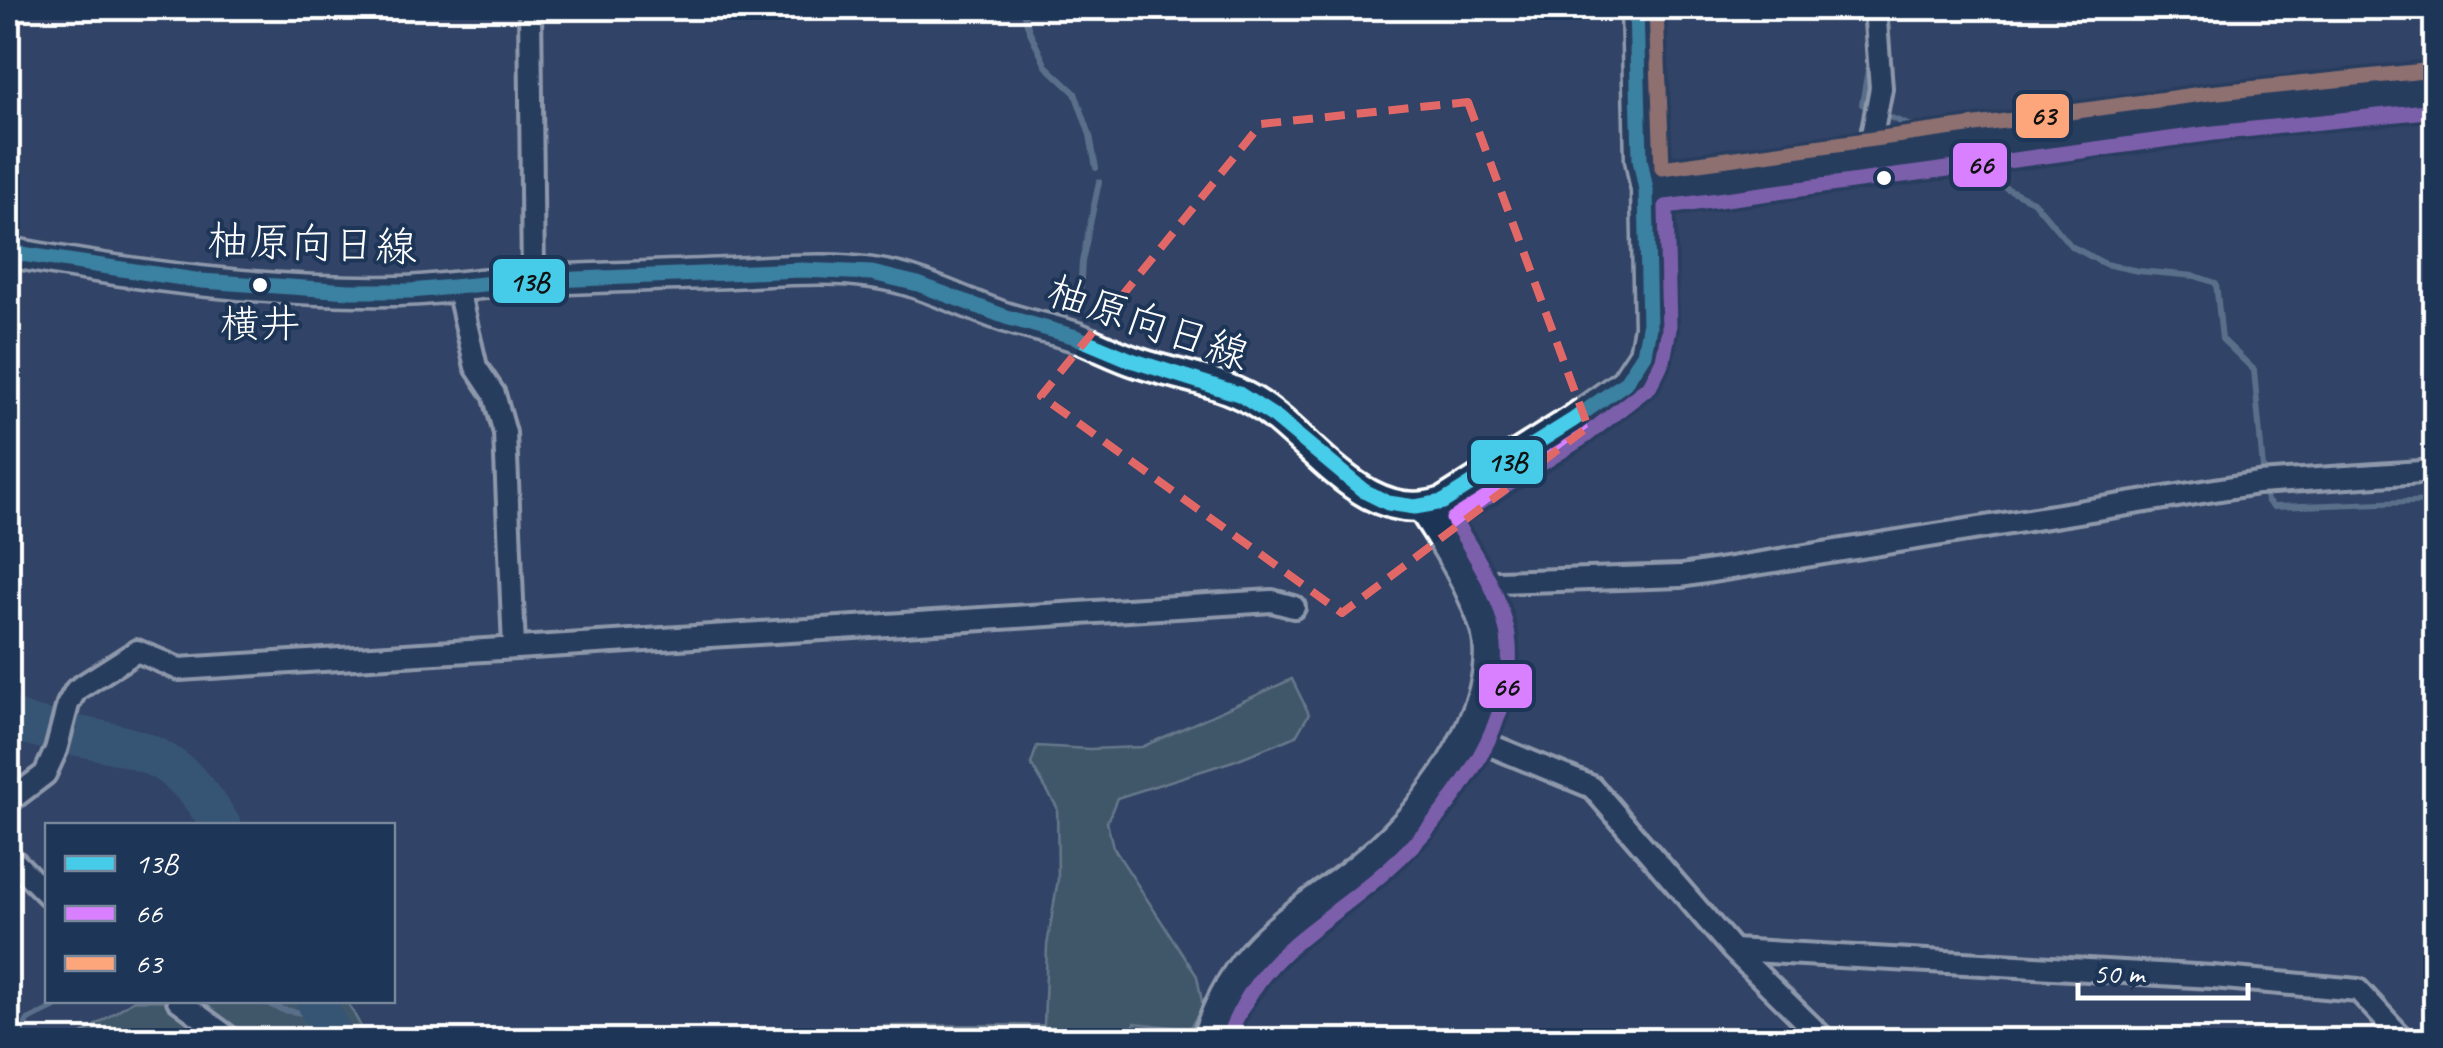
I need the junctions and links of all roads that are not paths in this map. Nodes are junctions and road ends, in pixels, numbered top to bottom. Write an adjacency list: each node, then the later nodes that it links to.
1 (530, 8): 8 (street)
2 (1636, 8): 6 (main road)
3 (1875, 8): 5 (street)
4 (2436, 90): 5 (main road)
5 (1867, 161): 6 (main road)
6 (1646, 190): 11 (main road)
7 (8, 252): 9 (main road, 柚原向日線)
8 (533, 280): 9 (main road, 柚原向日線); 11 (main road, 柚原向日線)
9 (457, 285): 14 (street)
10 (2436, 471): 12 (street)
11 (1423, 509): 12 (main road)
12 (1466, 583): 15 (main road)
13 (1294, 606): 14 (street)
14 (514, 648): 16 (street)
15 (1468, 736): 19 (street); 22 (main road)
16 (8, 802)
17 (8, 856): 18 (street)
18 (45, 892)
19 (1733, 950): 23 (street); 24 (street)
20 (182, 1003): 21 (street)
21 (232, 1040)
22 (1206, 1040)
23 (1825, 1040)
24 (2404, 1040)

